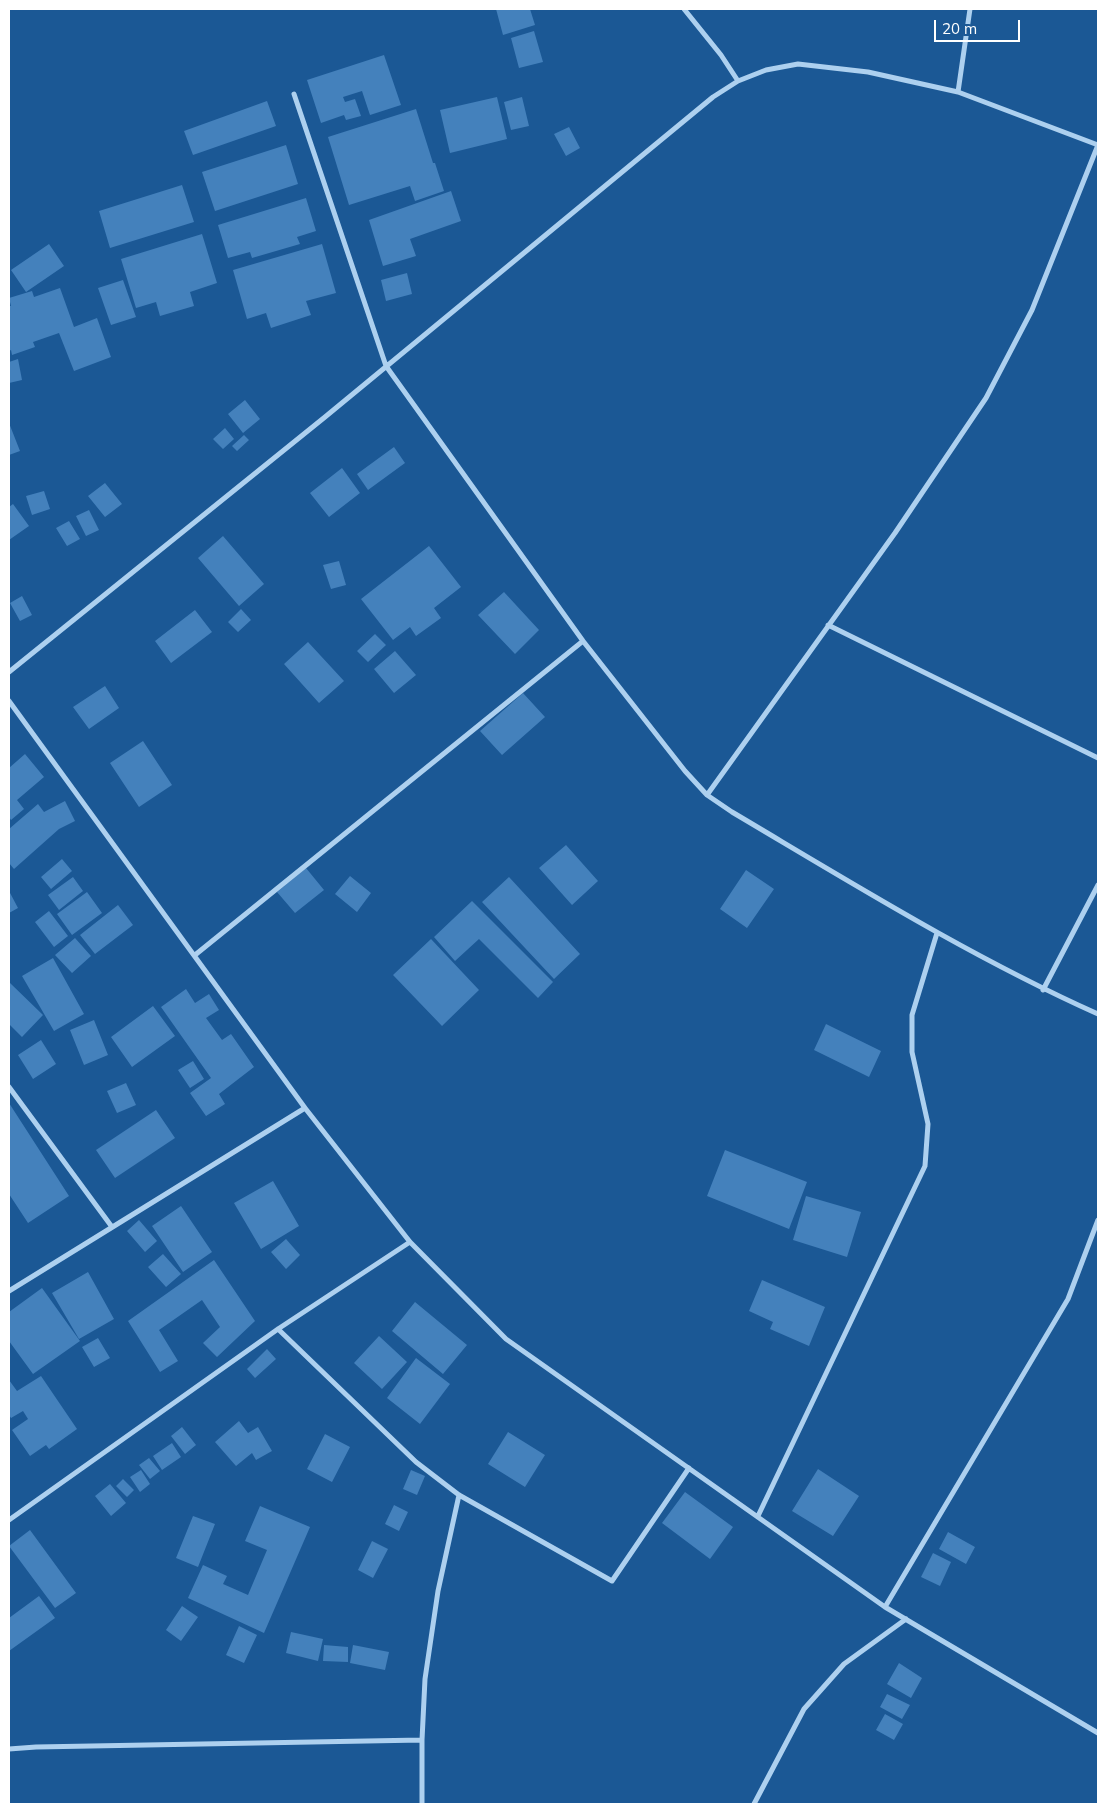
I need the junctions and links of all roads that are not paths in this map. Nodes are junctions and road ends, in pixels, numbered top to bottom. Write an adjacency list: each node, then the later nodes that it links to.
1 (684, 9): 3 (street)
2 (970, 9): 4 (street)
3 (738, 81): 4 (street); 7 (street)
4 (958, 92): 6 (street)
5 (294, 94): 7 (street)
6 (1098, 145): 8 (street)
7 (386, 366): 9 (street); 10 (street)
8 (828, 625): 12 (street); 13 (street)
9 (583, 642): 13 (street); 16 (street)
10 (9, 672)
11 (9, 701): 16 (street)
12 (1098, 758)
13 (707, 795): 15 (street)
14 (1098, 886): 17 (street)
15 (937, 934): 17 (street); 28 (street)
16 (195, 955): 20 (street)
17 (1043, 990): 18 (street)
18 (1098, 1014)
19 (9, 1087): 22 (street)
20 (305, 1108): 22 (street); 23 (street)
21 (1098, 1220): 30 (street)
22 (112, 1227): 24 (street)
23 (410, 1242): 25 (street); 26 (street)
24 (9, 1291)
25 (278, 1328): 27 (street); 29 (street)
26 (689, 1468): 27 (street); 28 (street)
27 (459, 1495): 33 (street)
28 (758, 1516): 30 (street)
29 (9, 1520)
30 (885, 1607): 31 (street)
31 (906, 1619): 32 (street); 36 (street)
32 (1098, 1732)
33 (422, 1740): 34 (street); 35 (street)
34 (9, 1749)
35 (422, 1804)
36 (754, 1804)

